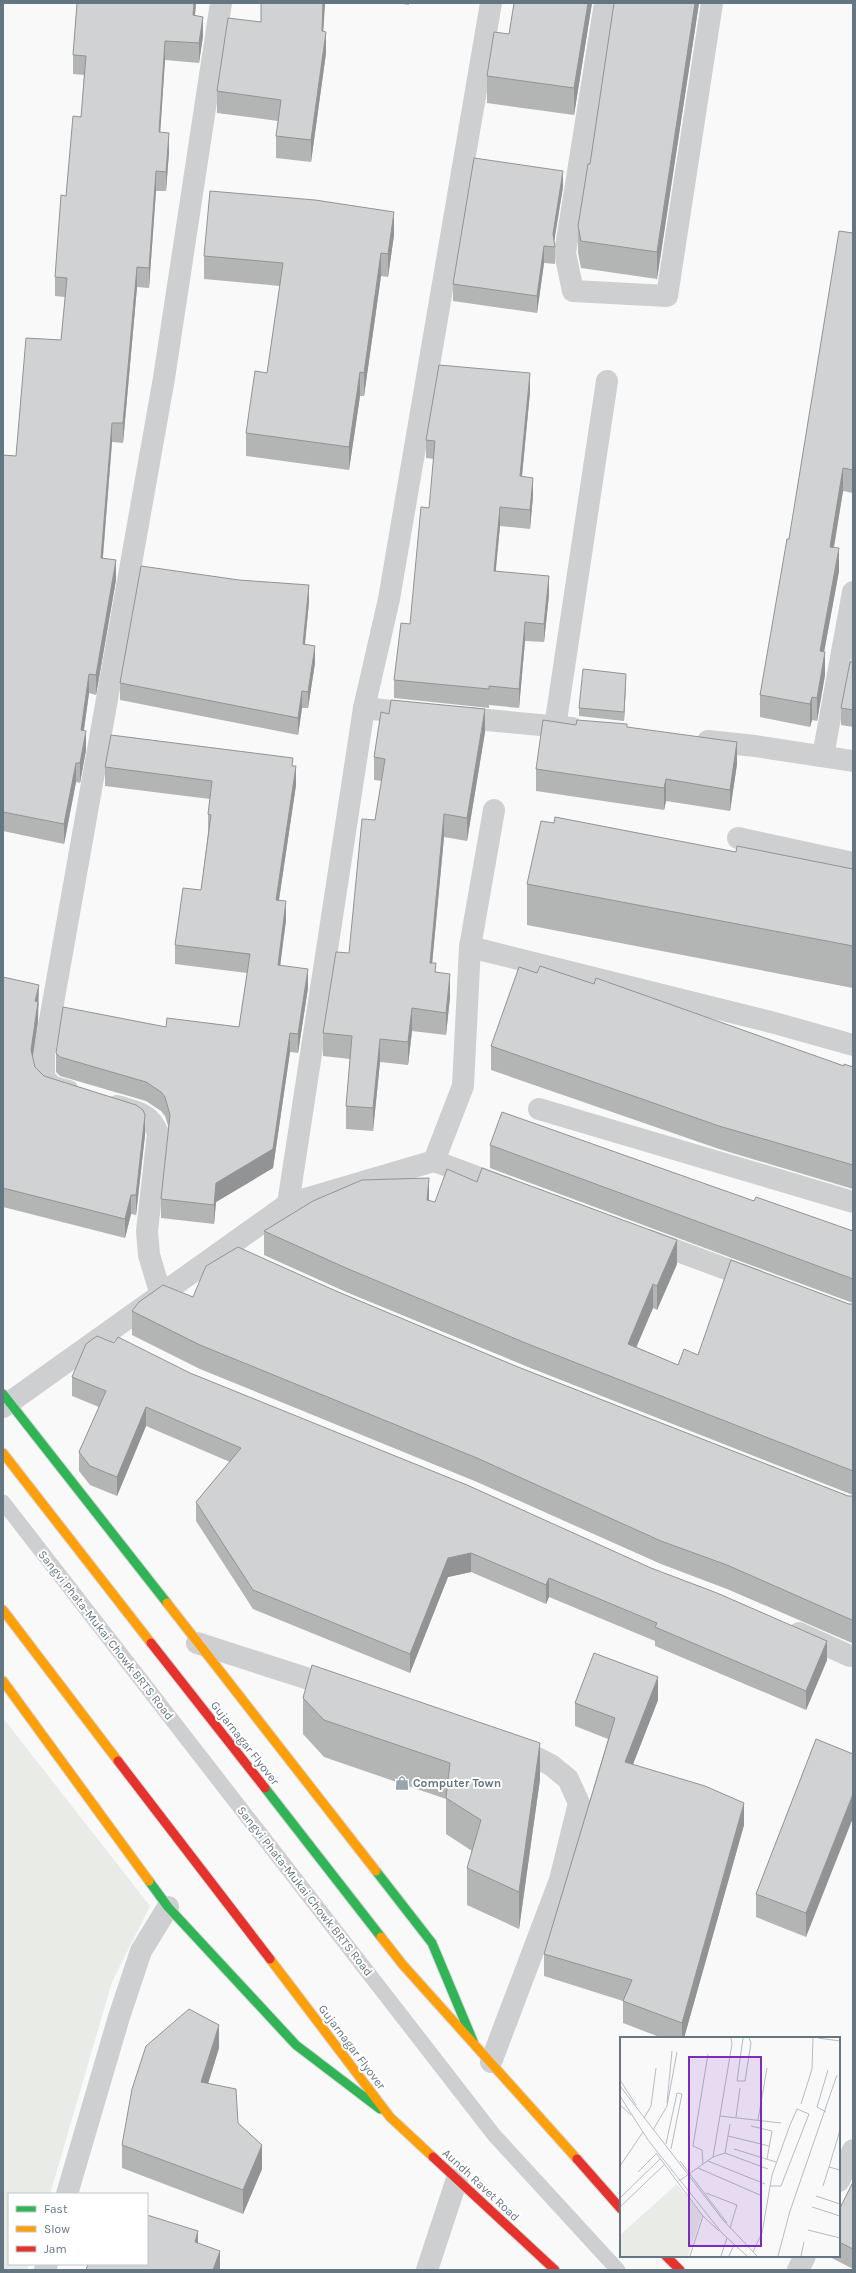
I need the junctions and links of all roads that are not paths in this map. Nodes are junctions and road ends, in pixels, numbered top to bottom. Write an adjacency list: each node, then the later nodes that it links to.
1 (221, 3): 27 (street)
2 (491, 3): 7 (street)
3 (605, 3): 4 (street)
4 (712, 3)
5 (607, 381): 8 (street)
6 (853, 592): 11 (street)
7 (364, 708): 8 (street); 22 (street)
8 (555, 727): 9 (street)
9 (594, 730)
10 (686, 739): 11 (street)
11 (823, 756): 12 (street)
12 (853, 761)
13 (494, 810): 16 (street)
14 (738, 838): 15 (street)
15 (853, 863)
16 (470, 947): 17 (street); 19 (street)
17 (853, 1045)
18 (539, 1109): 21 (street)
19 (434, 1161): 20 (street); 22 (street)
20 (524, 1194)
21 (853, 1202)
22 (288, 1204): 24 (street)
23 (628, 1232): 26 (street)
24 (223, 1250): 25 (street); 27 (street)
25 (244, 1260)
26 (778, 1288)
27 (161, 1294): 28 (street)
28 (104, 1336): 29 (street); 30 (street)
29 (125, 1346)
30 (5, 1401): 35 (main road)
31 (3, 1453): 41 (main road, Gujarnagar Flyover)
32 (3, 1502): 53 (lane, Sangvi Phata-Mukai Chowk BRTS Road)
33 (3, 1610): 43 (main road, Gujarnagar Flyover)
34 (780, 1625): 36 (street)
35 (197, 1643): 38 (street); 41 (main road)
36 (850, 1656)
37 (3, 1681): 40 (main road)
38 (353, 1693)
39 (495, 1739): 42 (street)
40 (168, 1908): 43 (main road); 47 (street)
41 (474, 2044): 42 (main road)
42 (491, 2062): 48 (main road)
43 (390, 2117): 45 (main road, Aundh Ravet Road)
44 (853, 2150): 46 (street)
45 (457, 2179): 51 (main road, Aundh Ravet Road); 52 (street)
46 (840, 2179)
47 (67, 2193)
48 (620, 2208)
49 (667, 2257): 54 (main road)
50 (804, 2257): 55 (street)
51 (544, 2266)
52 (427, 2270)
53 (618, 2270)
54 (680, 2270)
55 (798, 2270)

